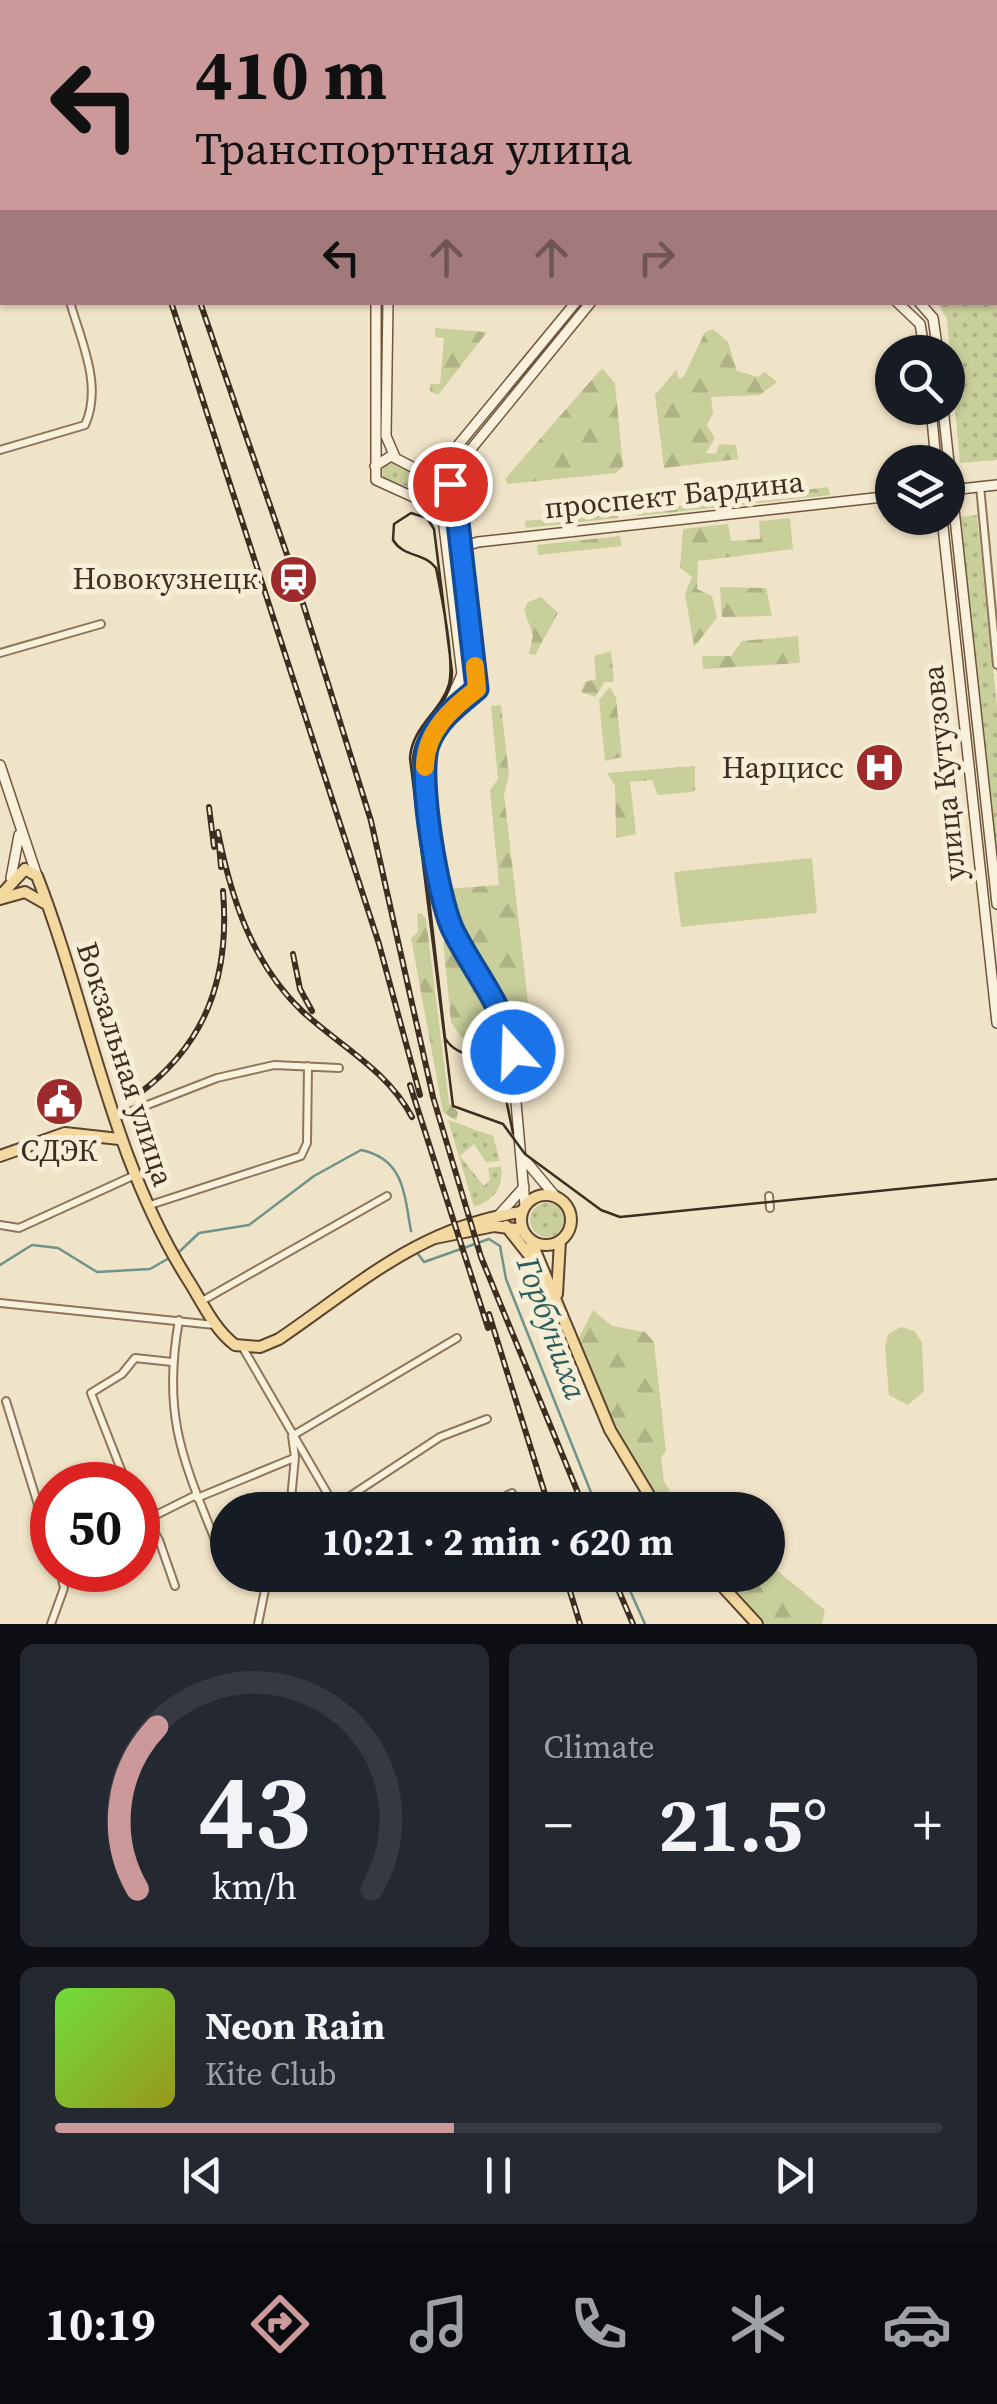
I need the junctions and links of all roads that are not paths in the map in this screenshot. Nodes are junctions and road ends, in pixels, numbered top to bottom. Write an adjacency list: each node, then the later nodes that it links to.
1 (71, 305): 10 (street)
2 (376, 305): 12 (main road)
3 (388, 305): 11 (main road)
4 (574, 305): 13 (main road)
5 (589, 305): 17 (main road)
6 (900, 305): 8 (main road)
7 (922, 305): 9 (main road)
8 (922, 335)
9 (936, 335)
10 (0, 450)
11 (394, 457): 12 (main road); 13 (main road)
12 (376, 466): 19 (main road)
13 (424, 470): 17 (main road)
14 (997, 484): 15 (main road)
15 (980, 486): 16 (main road); 26 (street)
16 (965, 488)
17 (454, 490): 19 (main road); 22 (main road)
18 (875, 498): 22 (main road, проспект Бардина)
19 (442, 510): 23 (main road)
20 (944, 535): 35 (main road, улица Кутузова)
21 (955, 535): 36 (main road, улица Кутузова)
22 (462, 544): 23 (main road, проспект Бардина); 28 (main road)
23 (448, 546): 27 (main road)
24 (101, 624): 25 (street)
25 (0, 653)
26 (997, 665)
27 (461, 683): 28 (main road); 29 (main road)
28 (472, 693): 29 (main road)
29 (435, 730): 44 (main road)
30 (0, 764): 31 (main road, Вокзальная улица)
31 (20, 827): 32 (main road, Вокзальная улица); 33 (main road)
32 (37, 876): 33 (main road); 37 (main road, Вокзальная улица)
33 (12, 878): 34 (main road)
34 (0, 898): 37 (main road)
35 (984, 901): 36 (street); 38 (main road, улица Кутузова)
36 (997, 901)
37 (49, 906): 41 (main road, Вокзальная улица)
38 (997, 1023)
39 (308, 1066): 40 (street); 41 (street); 50 (street)
40 (339, 1068)
41 (113, 1118): 42 (main road, Вокзальная улица)
42 (119, 1139): 43 (main road); 45 (main road, Вокзальная улица)
43 (0, 1156)
44 (522, 1156): 46 (main road); 48 (main road)
45 (133, 1176): 50 (main road, Вокзальная улица); 53 (street)
46 (525, 1185): 51 (main road); 54 (main road)
47 (388, 1196): 59 (street)
48 (555, 1196): 51 (main road); 57 (main road)
49 (770, 1196): 52 (street)
50 (145, 1207): 59 (main road, Вокзальная улица)
51 (523, 1208): 54 (main road); 55 (main road)
52 (770, 1208)
53 (0, 1221)
54 (502, 1221): 55 (main road); 58 (main road); 65 (main road)
55 (522, 1230): 56 (main road)
56 (532, 1241): 57 (main road); 58 (main road)
57 (560, 1241): 61 (main road)
58 (550, 1288): 61 (main road)
59 (201, 1302): 63 (main road, Вокзальная улица)
60 (0, 1303): 62 (street)
61 (560, 1309): 78 (main road)
62 (179, 1320): 63 (street); 66 (street)
63 (216, 1325): 65 (main road, Вокзальная улица)
64 (457, 1338): 70 (street)
65 (243, 1348): 70 (street, Вокзальная улица)
66 (172, 1362): 73 (street); 79 (street)
67 (6, 1402): 69 (street)
68 (487, 1419): 77 (street)
69 (14, 1435): 71 (street); 74 (street)
70 (292, 1436): 72 (street); 76 (street, Вокзальная улица)
71 (0, 1439)
72 (295, 1457): 75 (street); 79 (street)
73 (118, 1462)
74 (30, 1483)
75 (292, 1492)
76 (326, 1492)
77 (359, 1492)
78 (647, 1492)
79 (196, 1496): 80 (street); 81 (street)
80 (160, 1513)
81 (210, 1529)
82 (160, 1543): 83 (street)
83 (175, 1586)
84 (63, 1592): 87 (street)
85 (265, 1592): 88 (street)
86 (727, 1592): 89 (main road)
87 (51, 1624)
88 (258, 1624)
89 (756, 1624)

